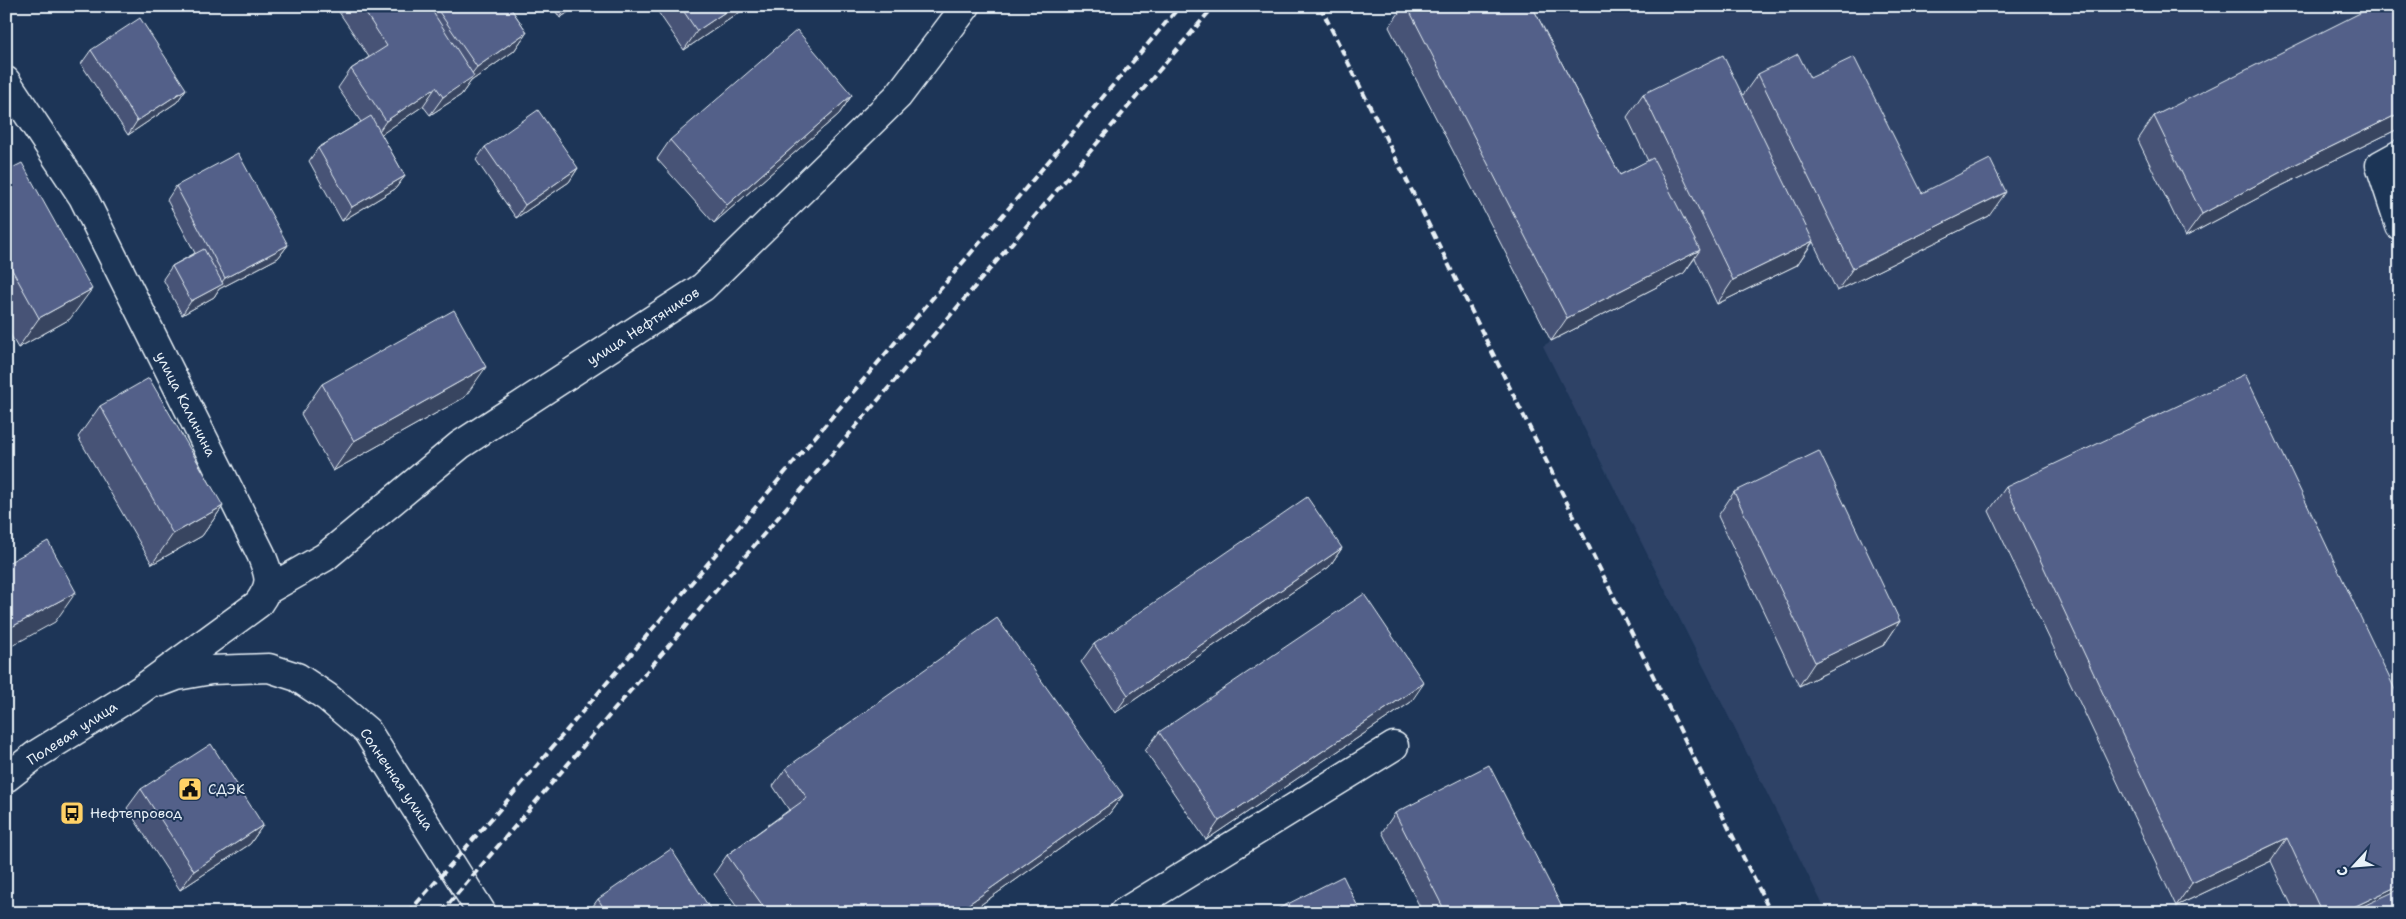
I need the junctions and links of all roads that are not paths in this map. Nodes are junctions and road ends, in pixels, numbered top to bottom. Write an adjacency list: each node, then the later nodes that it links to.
1 (966, 6): 5 (street, улица Нефтяников)
2 (6, 81): 5 (street, улица Калинина)
3 (2400, 154): 4 (street)
4 (2400, 226)
5 (269, 588): 6 (street)
6 (139, 690): 8 (street, Полевая улица); 9 (street, Солнечная улица)
7 (1394, 746): 10 (street)
8 (6, 778)
9 (482, 913)
10 (1123, 913)

